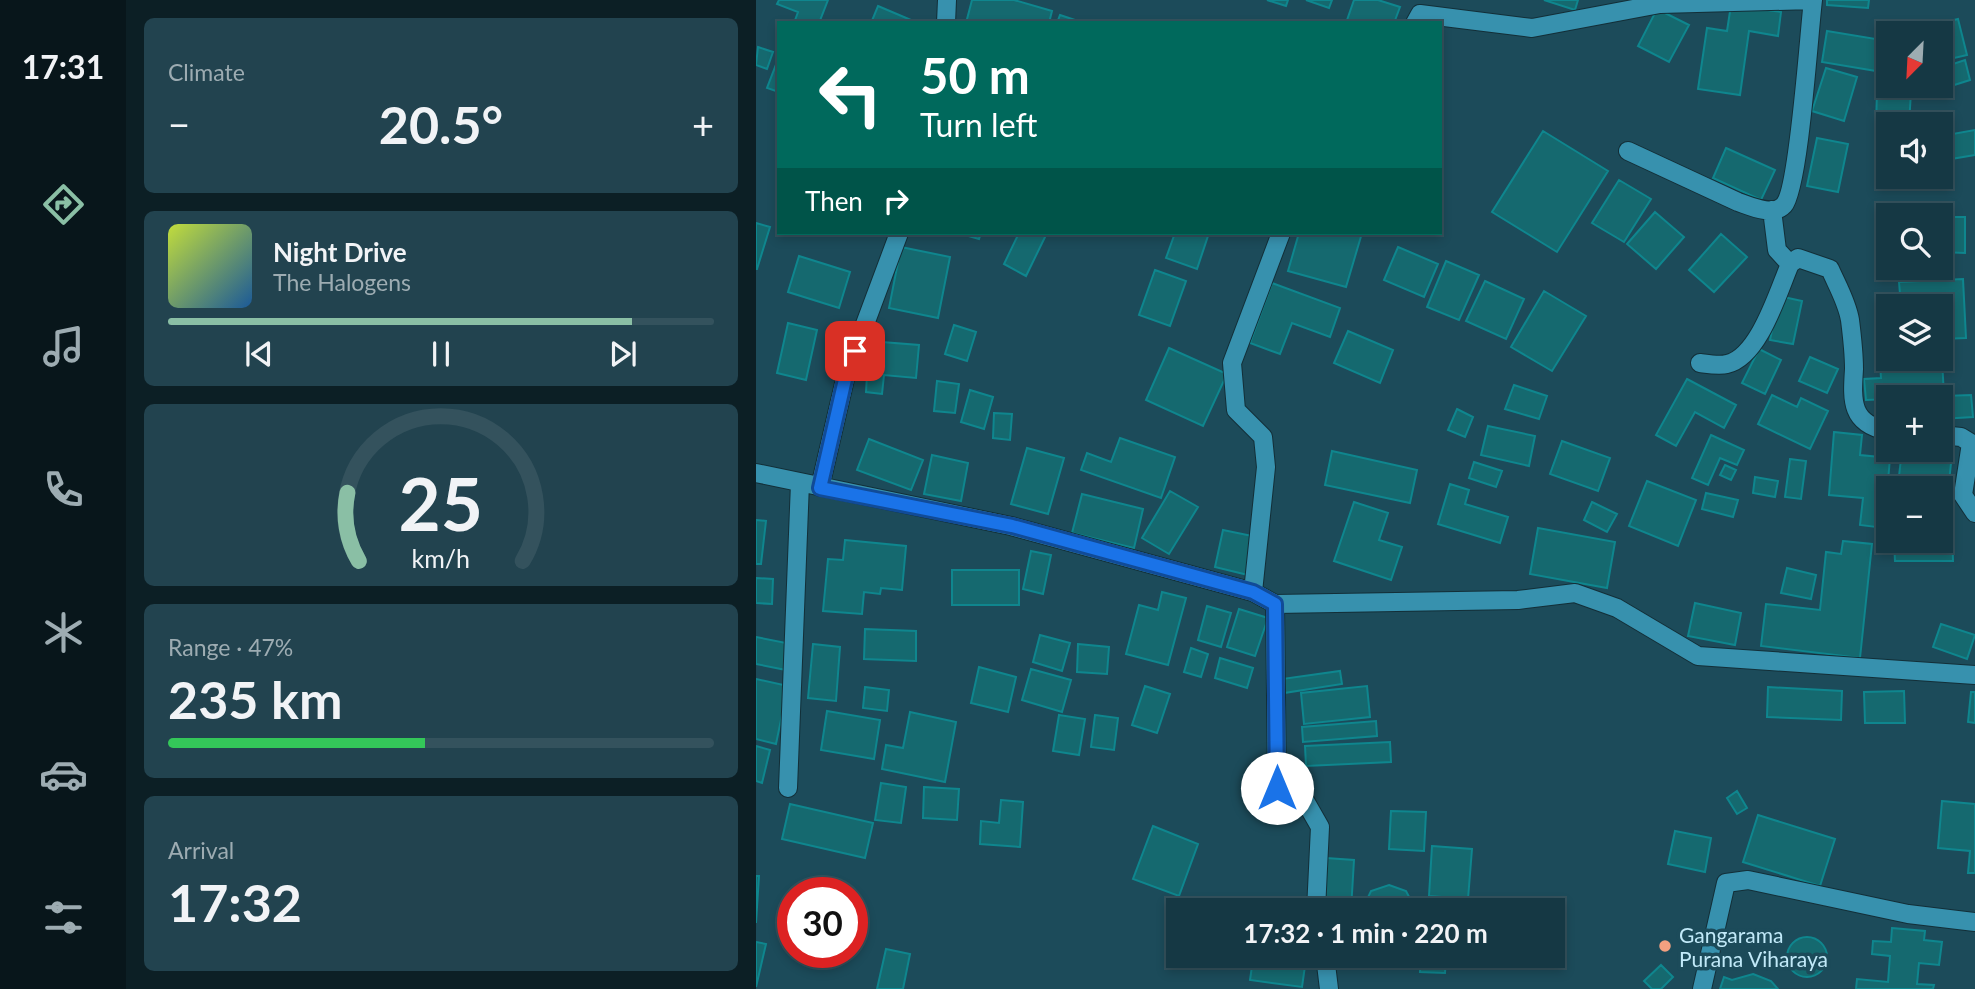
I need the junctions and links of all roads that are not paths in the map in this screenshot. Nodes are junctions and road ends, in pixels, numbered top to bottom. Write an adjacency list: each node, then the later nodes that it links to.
1 (947, 0): 3 (street)
2 (1813, 0): 4 (street); 6 (street)
3 (946, 21)
4 (1416, 21)
5 (1628, 150): 6 (street)
6 (1772, 210): 9 (street)
7 (898, 235): 15 (street)
8 (1280, 235): 17 (street)
9 (1790, 264): 10 (street); 11 (street)
10 (1700, 363)
11 (1876, 429)
12 (1953, 436): 16 (street)
13 (756, 473): 14 (street)
14 (800, 483): 15 (street); 20 (street)
15 (820, 488): 17 (street)
16 (1975, 513)
17 (1253, 592): 18 (street)
18 (1275, 604): 19 (street); 21 (street)
19 (1975, 675)
20 (788, 788)
21 (1317, 898)
22 (1975, 922): 25 (street)
23 (1326, 968): 24 (street)
24 (1329, 989)
25 (1702, 989)

